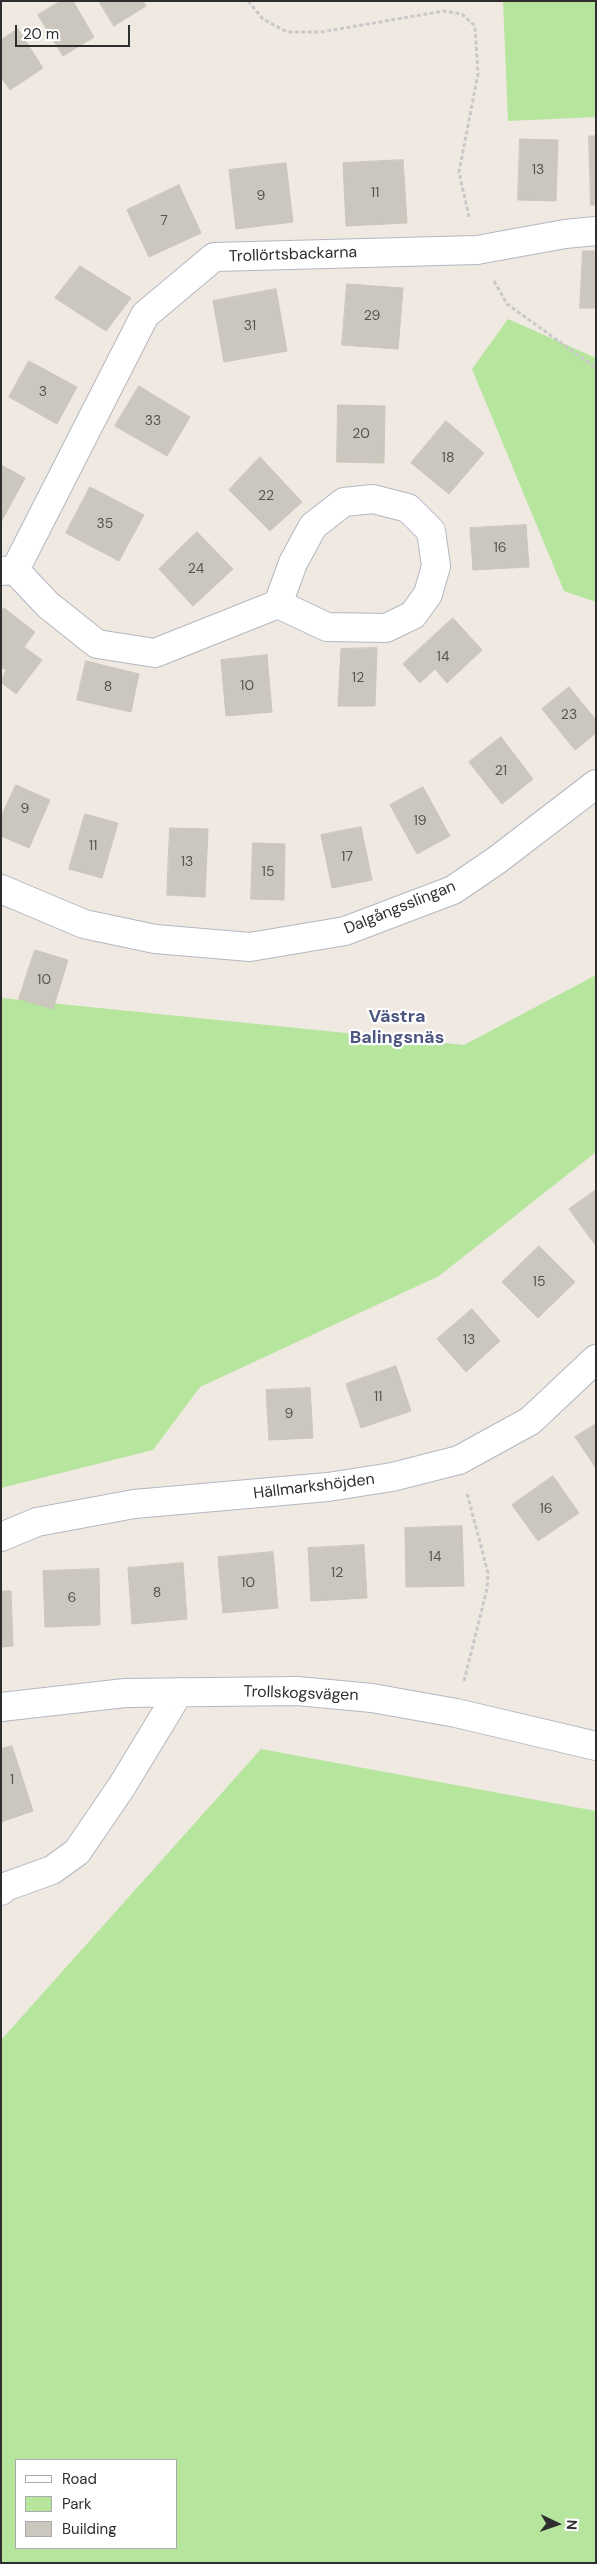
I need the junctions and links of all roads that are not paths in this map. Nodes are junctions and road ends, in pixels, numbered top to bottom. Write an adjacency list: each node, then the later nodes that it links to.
1 (596, 231): 2 (street, Trollörtsbackarna)
2 (8, 570): 3 (street, Trollörtsbackarna)
3 (278, 604): 3 (street)
4 (596, 784): 5 (street, Dalgångsslingan)
5 (1, 888)
6 (596, 1359): 7 (street, Hällmarkshöjden)
7 (1, 1537)
8 (179, 1692): 9 (street, Trollskogsvägen); 10 (street, Trollskogsvägen); 11 (street)
9 (1, 1707)
10 (596, 1746)
11 (1, 1891)

